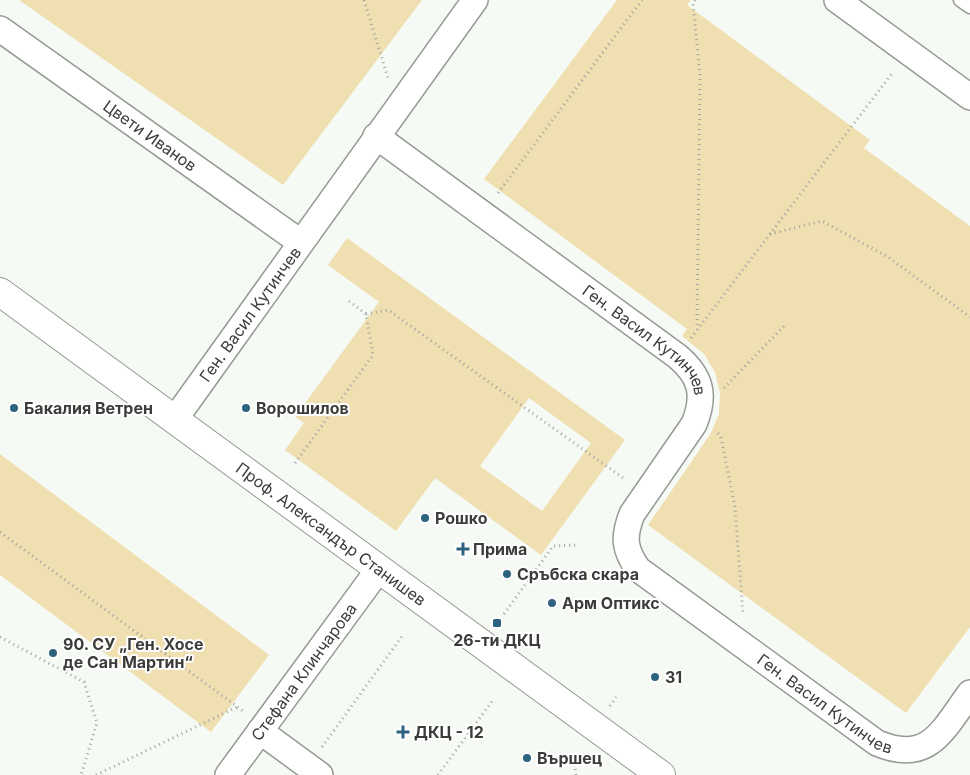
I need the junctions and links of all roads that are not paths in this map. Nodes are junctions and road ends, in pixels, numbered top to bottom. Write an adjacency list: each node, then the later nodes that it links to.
1 (475, 0): 7 (street, Ген. Васил Кутинчев)
2 (838, 0): 6 (street)
3 (960, 0): 4 (lane)
4 (970, 7)
5 (0, 29): 8 (street, Цвети Иванов)
6 (970, 97)
7 (376, 136): 8 (street, Ген. Васил Кутинчев); 12 (street, Ген. Васил Кутинчев)
8 (300, 242): 10 (street, Ген. Васил Кутинчев)
9 (0, 292): 10 (street, Проф. Александър Станишев)
10 (175, 420): 11 (street, Проф. Александър Станишев)
11 (379, 569): 13 (street, Стефана Клинчарова); 16 (street, Проф. Александър Станишев)
12 (970, 693)
13 (262, 729): 14 (street); 15 (street, Стефана Клинчарова)
14 (314, 770)
15 (228, 775)
16 (661, 775)

